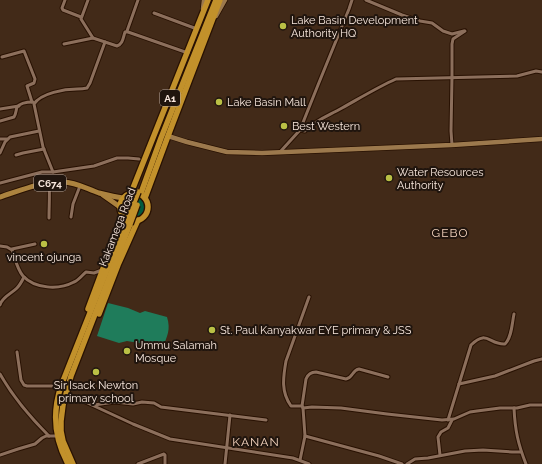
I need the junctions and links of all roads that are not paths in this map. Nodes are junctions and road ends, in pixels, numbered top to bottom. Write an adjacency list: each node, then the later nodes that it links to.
1 (65, 0): 12 (street)
2 (88, 0): 12 (street)
3 (138, 0): 16 (street)
4 (204, 0): 13 (main road)
5 (208, 0): 13 (highway, A1)
6 (215, 0): 62 (highway, Kakamega Road / A1, bridge); 62 (highway, Kakamega Road / A1, bridge)
7 (220, 0): 14 (highway, A1)
8 (225, 0): 14 (main road)
9 (352, 0): 28 (street)
10 (366, 0): 23 (street)
11 (154, 13): 15 (street)
12 (81, 17): 17 (street)
13 (201, 20): 15 (highway, A1)
14 (211, 24): 30 (highway, A1)
15 (197, 29): 20 (highway, A1)
16 (127, 32): 18 (street); 20 (street)
17 (93, 38): 18 (street); 19 (street)
18 (105, 42): 24 (street)
19 (64, 44)
20 (188, 53): 45 (highway, A1)
21 (2, 57): 24 (street)
22 (542, 72): 23 (street)
23 (452, 77): 28 (street); 34 (street)
24 (34, 102): 25 (street); 29 (street)
25 (19, 106): 26 (street); 27 (street)
26 (0, 109)
27 (0, 121)
28 (300, 130): 37 (street)
29 (39, 131): 31 (street); 35 (street)
30 (168, 136): 37 (main road); 48 (highway, A1)
31 (7, 139): 33 (street); 36 (street)
32 (542, 139): 34 (main road)
33 (0, 140)
34 (452, 146): 37 (main road)
35 (44, 149): 38 (street); 40 (street)
36 (0, 153)
37 (279, 153)
38 (16, 155)
39 (139, 160): 40 (street)
40 (52, 172): 41 (street)
41 (0, 183)
42 (49, 183): 43 (main road, C674); 46 (main road, C674); 52 (street)
43 (80, 186): 44 (main road, C674); 51 (street)
44 (100, 193): 47 (main road, C674); 49 (main road, C674)
45 (132, 193): 47 (highway); 48 (highway)
46 (0, 197)
47 (123, 198): 49 (highway)
48 (145, 198): 53 (highway)
49 (120, 206): 50 (highway)
50 (122, 215): 53 (highway); 57 (highway, A1)
51 (71, 217)
52 (49, 218)
53 (138, 220): 62 (highway, A1)
54 (35, 244): 56 (street)
55 (0, 246): 56 (street)
56 (12, 249): 58 (street)
57 (102, 270): 58 (street); 62 (highway, A1)
58 (24, 277): 60 (street)
59 (309, 298): 72 (street)
60 (0, 305)
61 (514, 314): 67 (street)
62 (89, 322): 68 (highway, A1); 69 (highway, Kakamega Road / A1)
63 (18, 352): 68 (street)
64 (542, 359): 67 (street)
65 (0, 374): 77 (street)
66 (388, 377): 72 (street)
67 (459, 384): 76 (street)
68 (61, 386): 78 (highway, A1)
69 (65, 395): 70 (street); 86 (highway, Kakamega Road / A1)
70 (94, 405): 74 (street); 80 (street)
71 (542, 405): 73 (street)
72 (302, 407): 76 (street); 79 (street)
73 (514, 408): 76 (street); 81 (street)
74 (230, 415): 75 (street); 80 (street)
75 (266, 420)
76 (450, 420): 83 (street)
77 (48, 436): 78 (street); 82 (street)
78 (57, 436): 85 (highway, A1)
79 (305, 436): 84 (street); 91 (street)
80 (227, 448): 84 (street); 89 (street)
81 (521, 452): 83 (street); 93 (street)
82 (0, 455)
83 (440, 455): 92 (street)
84 (300, 460): 90 (street)
85 (68, 464)
86 (73, 464)
87 (138, 464): 88 (street)
88 (164, 464)
89 (225, 464)
90 (309, 464)
91 (402, 464)
92 (408, 464)
93 (526, 464)

